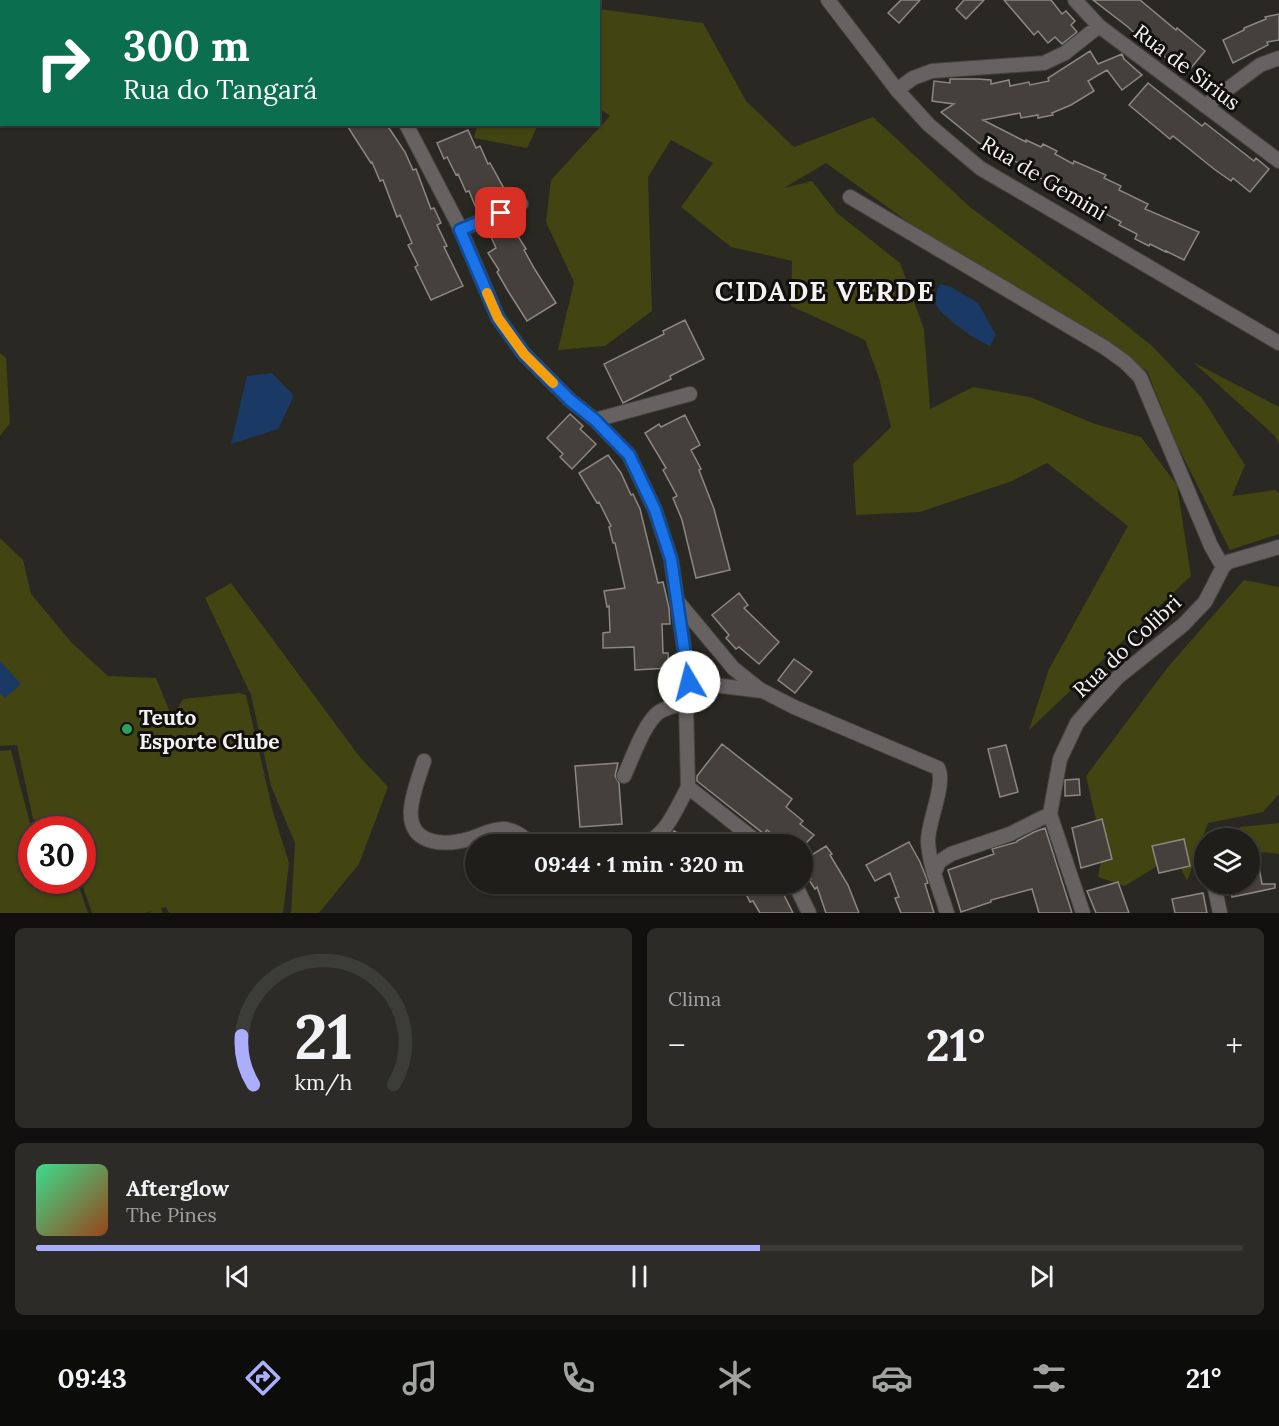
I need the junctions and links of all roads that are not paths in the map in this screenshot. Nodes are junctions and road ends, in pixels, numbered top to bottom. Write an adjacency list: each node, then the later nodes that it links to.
1 (828, 0): 5 (street, Rua de Gemini)
2 (1075, 0): 3 (street, Rua de Sirius)
3 (1099, 26): 5 (street); 6 (street, Rua de Sirius)
4 (1279, 58): 6 (street)
5 (897, 90): 12 (street, Rua de Gemini)
6 (1205, 106): 8 (street, Rua de Sirius)
7 (407, 126): 11 (street)
8 (1279, 161)
9 (850, 197): 16 (street)
10 (521, 204): 11 (street)
11 (460, 230): 14 (street)
12 (1279, 343)
13 (690, 394): 14 (street)
14 (595, 420): 17 (street)
15 (1279, 547): 16 (street)
16 (1223, 567): 24 (street, Rua do Colibri)
17 (677, 602): 18 (street); 19 (street)
18 (689, 682): 19 (street); 20 (street)
19 (763, 691): 30 (street)
20 (686, 703): 22 (street); 23 (street)
21 (424, 761): 29 (street)
22 (624, 776)
23 (688, 787): 27 (street); 28 (street)
24 (1050, 814): 30 (street); 35 (street)
25 (484, 834): 26 (street)
26 (520, 834)
27 (658, 834)
28 (747, 834)
29 (465, 839)
30 (934, 874): 34 (street)
31 (800, 894): 33 (street)
32 (1216, 894): 36 (street)
33 (810, 913)
34 (947, 913)
35 (1083, 913)
36 (1220, 913)

